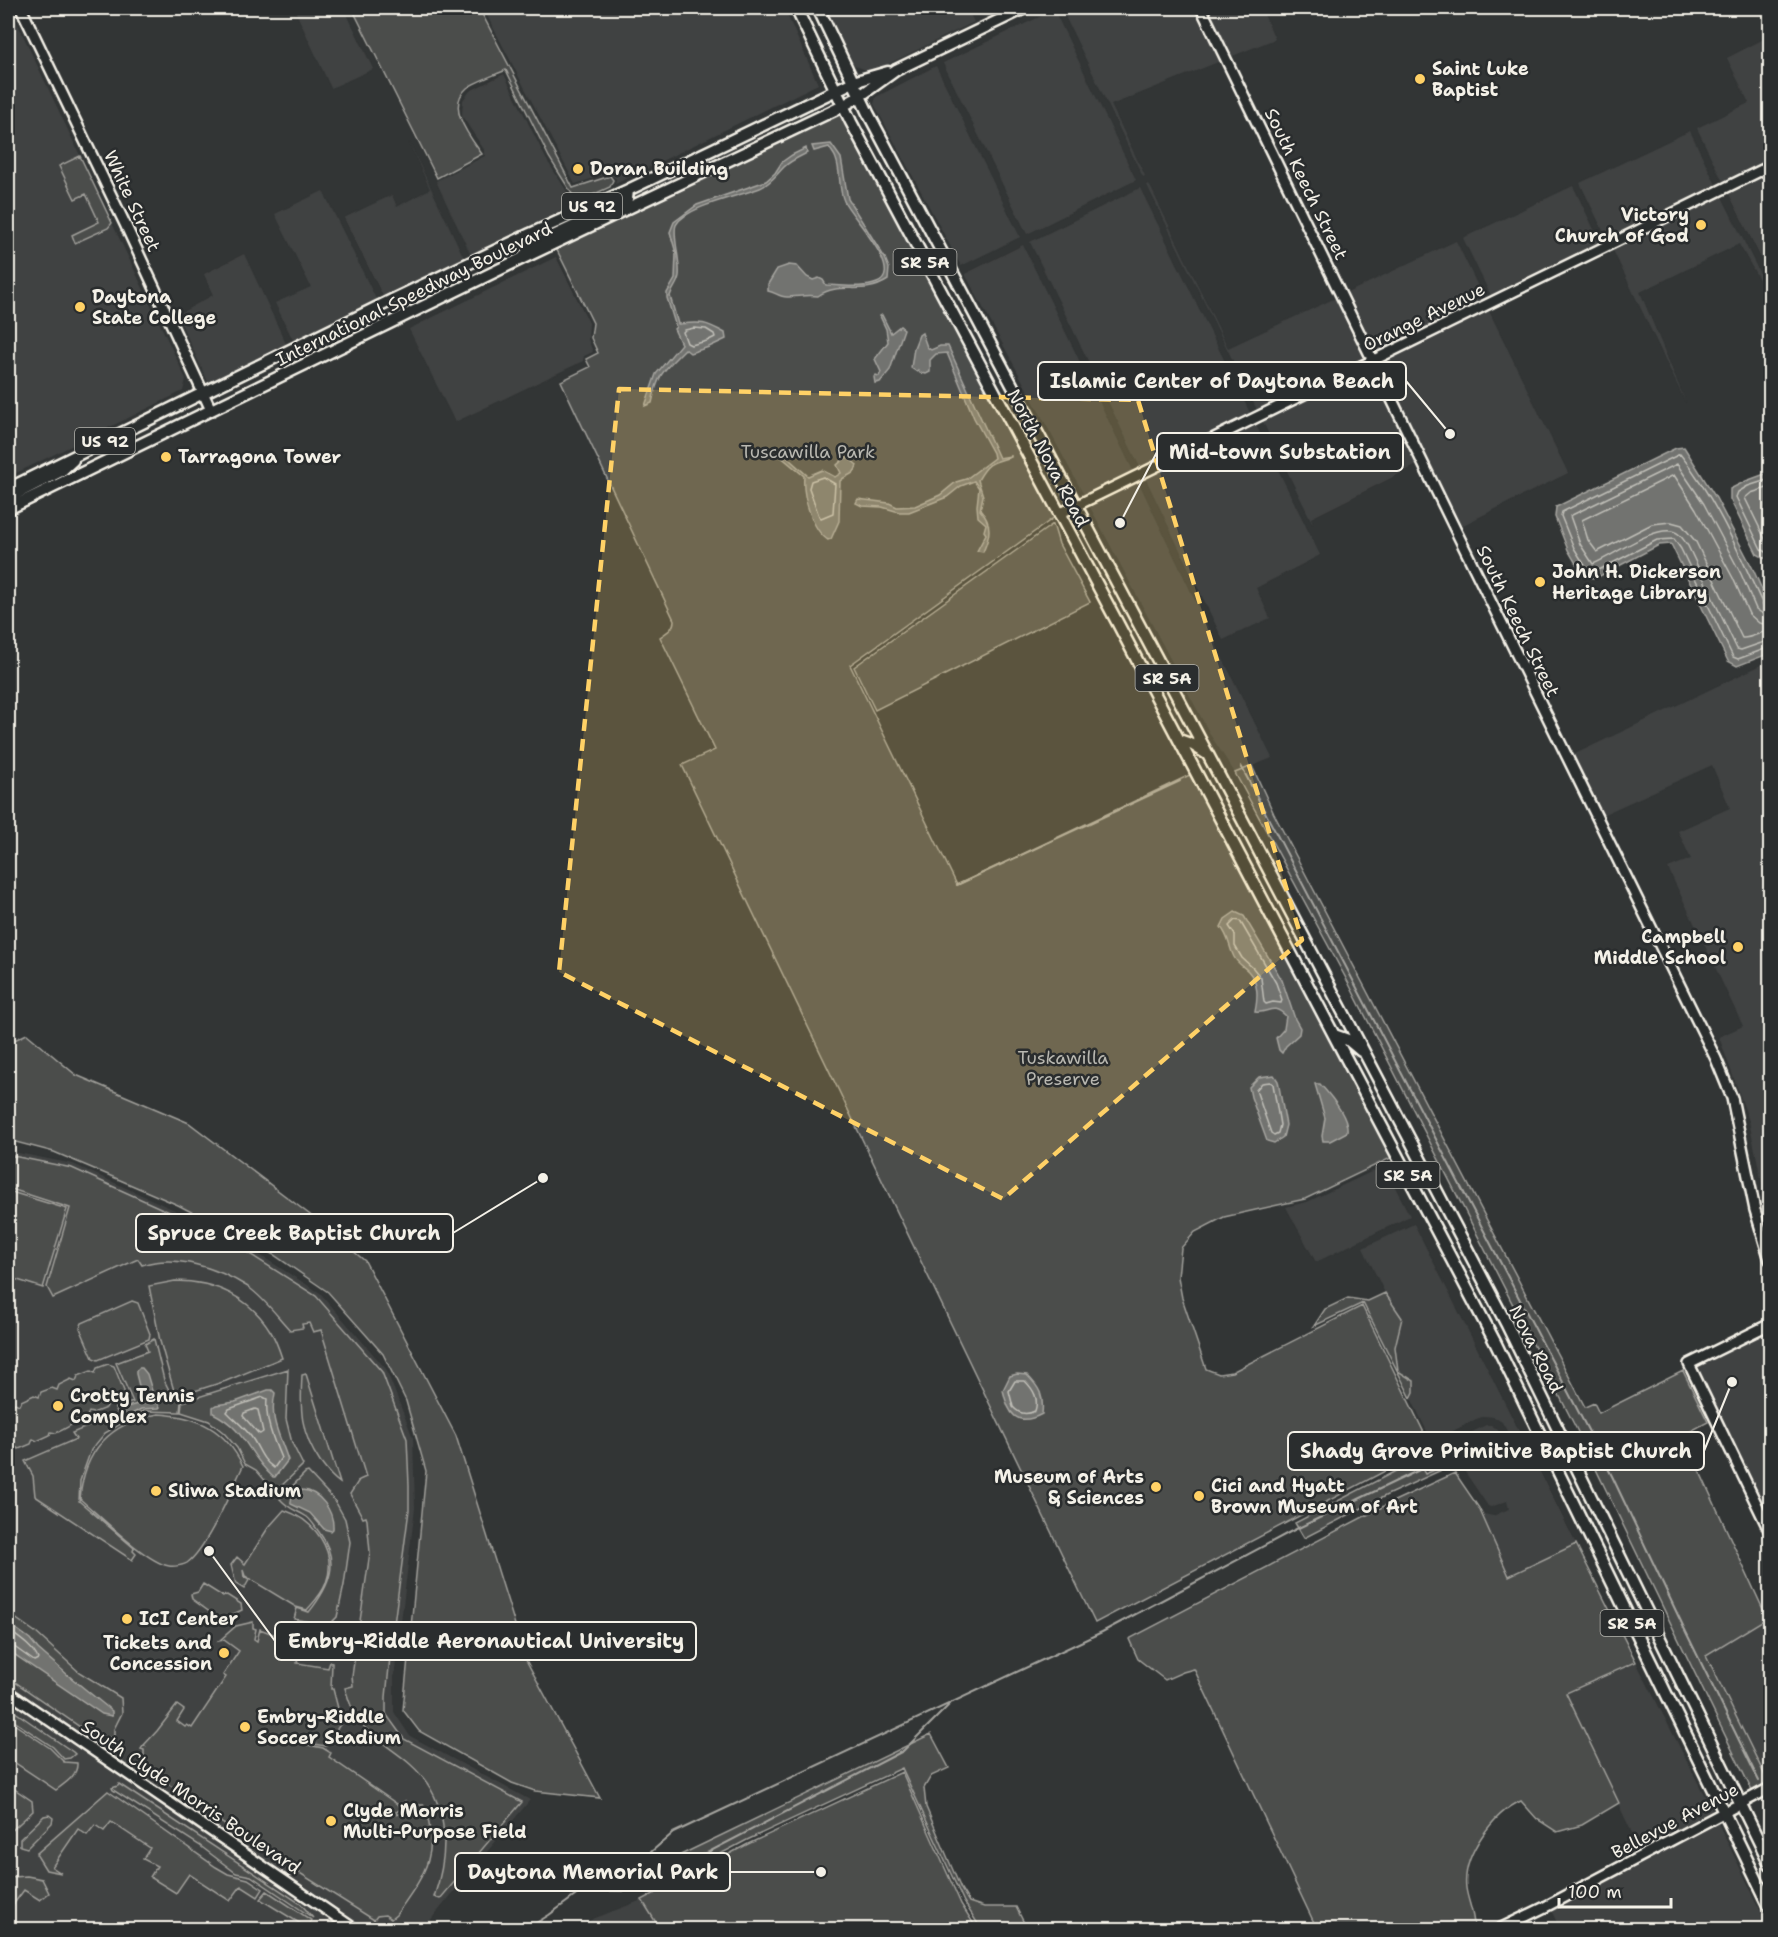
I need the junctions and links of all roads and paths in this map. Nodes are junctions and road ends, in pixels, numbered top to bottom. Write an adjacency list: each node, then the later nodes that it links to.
1 (21, 8): 15 (street, White Street)
2 (796, 8): 8 (main road, North Nova Road / SR 5A)
3 (818, 8): 7 (main road, North Nova Road / SR 5A)
4 (1025, 8): 6 (main road, International Speedway Boulevard / US 92)
5 (1201, 8): 14 (street, South Keech Street)
6 (896, 70): 7 (main road, International Speedway Boulevard / US 92); 9 (main road, International Speedway Boulevard / US 92)
7 (853, 82): 8 (main road, International Speedway Boulevard / US 92); 9 (main road, North Nova Road / SR 5A)
8 (835, 90): 10 (main road, North Nova Road / SR 5A); 12 (main road, International Speedway Boulevard / US 92)
9 (860, 96): 10 (main road, International Speedway Boulevard / US 92); 20 (main road, North Nova Road / SR 5A)
10 (843, 106): 13 (main road, International Speedway Boulevard / US 92); 22 (main road, North Nova Road / SR 5A)
11 (1770, 166): 14 (street, Orange Avenue)
12 (628, 190): 13 (main road); 15 (main road, International Speedway Boulevard / US 92)
13 (523, 258): 16 (main road, International Speedway Boulevard / US 92)
14 (1373, 361): 20 (street, Orange Avenue); 35 (street, South Keech Street)
15 (203, 393): 16 (street, White Street); 17 (main road, International Speedway Boulevard / US 92)
16 (211, 410): 21 (main road, International Speedway Boulevard / US 92)
17 (77, 455): 18 (main road, International Speedway Boulevard / US 92); 19 (main road)
18 (8, 489)
19 (8, 498)
20 (1076, 506): 22 (street, Orange Avenue); 24 (main road, North Nova Road / SR 5A)
21 (8, 509)
22 (1059, 514): 23 (main road, North Nova Road / SR 5A)
23 (1166, 716): 24 (main road); 25 (main road, North Nova Road / SR 5A)
24 (1193, 728): 26 (main road, North Nova Road / SR 5A)
25 (1179, 740): 26 (main road); 28 (main road, North Nova Road / SR 5A)
26 (1207, 754): 27 (main road, North Nova Road / SR 5A)
27 (1291, 913): 30 (main road, Nova Road / SR 5A)
28 (1274, 921): 29 (main road, Nova Road / SR 5A)
29 (1320, 1009): 30 (main road); 31 (main road, Nova Road / SR 5A)
30 (1351, 1028): 32 (main road, Nova Road / SR 5A)
31 (1334, 1035): 32 (main road); 33 (main road, Nova Road / SR 5A)
32 (1364, 1053): 34 (main road, Nova Road / SR 5A)
33 (1428, 1213): 34 (main road); 41 (main road, Nova Road / SR 5A)
34 (1455, 1226): 40 (main road, Nova Road / SR 5A)
35 (1770, 1260)
36 (1770, 1324): 37 (street)
37 (1770, 1532)
38 (8, 1692): 44 (street, South Clyde Morris Boulevard)
39 (1770, 1788): 40 (street, Bellevue Avenue)
40 (1741, 1804): 41 (street, Bellevue Avenue); 42 (main road, SR 5A)
41 (1724, 1813): 43 (main road, SR 5A); 45 (street, Bellevue Avenue)
42 (1770, 1864)
43 (1770, 1907)
44 (356, 1929)
45 (1497, 1929)

